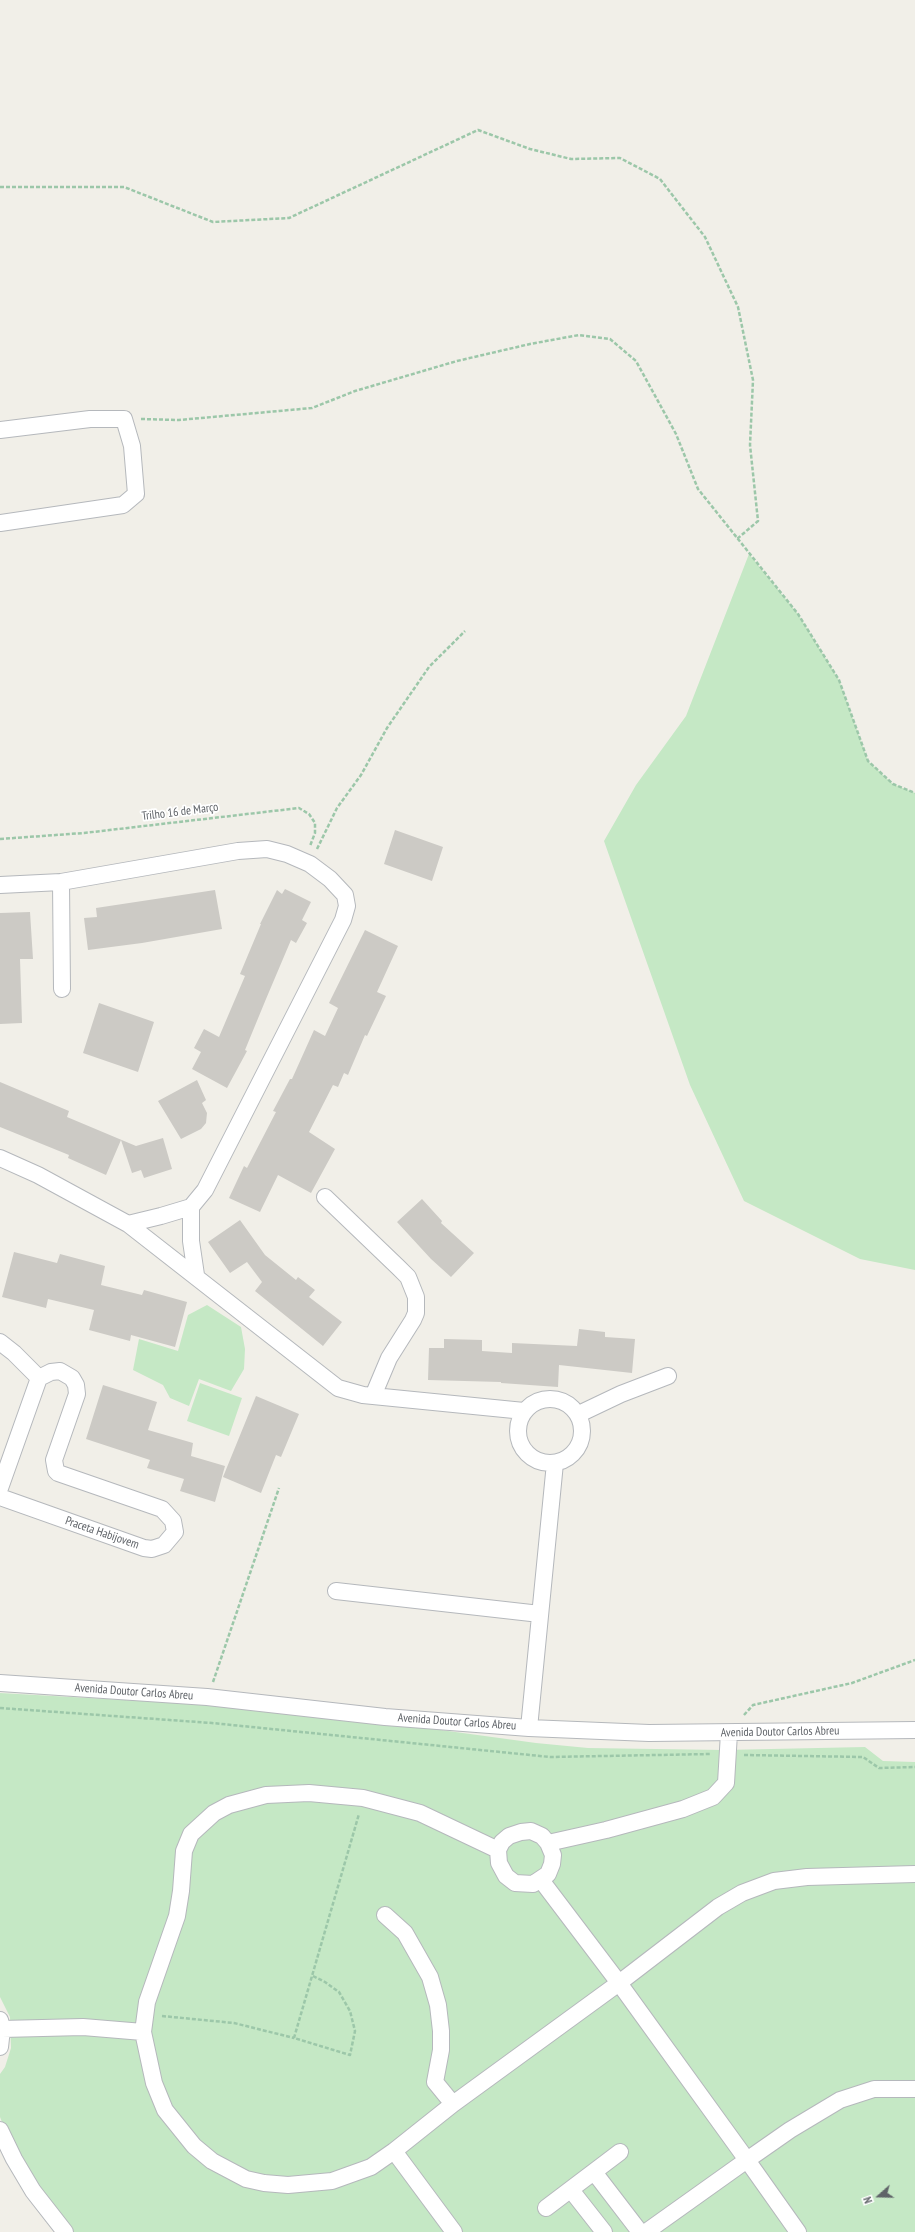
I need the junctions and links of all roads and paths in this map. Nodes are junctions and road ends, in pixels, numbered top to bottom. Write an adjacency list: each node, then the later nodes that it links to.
1 (0, 187): 5 (path)
2 (124, 419): 3 (street); 4 (street); 5 (path)
3 (0, 430)
4 (0, 523)
5 (737, 539): 7 (path)
6 (465, 631): 9 (path)
7 (915, 792)
8 (0, 839): 9 (path, Trilho 16 de Março)
9 (307, 862): 10 (street); 15 (street)
10 (61, 882): 11 (street); 12 (street)
11 (0, 886)
12 (62, 989)
13 (0, 1158): 16 (street)
14 (325, 1197): 21 (street)
15 (191, 1207): 16 (street); 17 (street)
16 (128, 1224): 17 (street)
17 (196, 1275): 21 (street)
18 (0, 1342): 20 (street)
19 (668, 1376): 23 (street)
20 (39, 1378): 25 (street); 27 (street, Praceta Habijovem)
21 (373, 1396): 22 (street)
22 (524, 1411): 23 (street); 24 (street)
23 (579, 1414): 24 (street)
24 (555, 1463): 29 (street)
25 (0, 1488)
26 (279, 1488): 32 (path)
27 (0, 1497)
28 (336, 1592): 29 (street)
29 (540, 1614): 33 (street)
30 (915, 1660): 35 (path)
31 (0, 1684): 32 (street, Avenida Doutor Carlos Abreu)
32 (207, 1697): 33 (street, Avenida Doutor Carlos Abreu)
33 (529, 1728): 35 (street, Avenida Doutor Carlos Abreu)
34 (915, 1730): 35 (street, Avenida Doutor Carlos Abreu)
35 (729, 1733): 37 (street)
36 (363, 1798): 38 (street); 42 (path); 44 (street)
37 (548, 1843): 38 (street); 40 (street)
38 (498, 1850): 40 (street)
39 (915, 1874): 43 (street)
40 (541, 1880): 43 (street)
41 (385, 1915): 50 (street)
42 (313, 1976): 47 (path); 47 (path)
43 (619, 1983): 50 (street); 54 (street)
44 (146, 2015): 46 (street); 47 (path)
45 (1, 2024): 46 (street); 48 (street)
46 (143, 2032): 52 (street)
47 (294, 2038)
48 (0, 2047)
49 (915, 2089): 54 (street)
50 (453, 2104): 52 (street)
51 (0, 2130): 58 (street)
52 (394, 2151): 59 (street)
53 (620, 2152): 55 (street)
54 (748, 2160): 62 (street); 63 (street)
55 (594, 2172): 56 (street); 61 (street)
56 (571, 2190): 57 (street); 60 (street)
57 (546, 2208)
58 (65, 2232)
59 (454, 2232)
60 (604, 2232)
61 (640, 2232)
62 (646, 2232)
63 (798, 2232)

